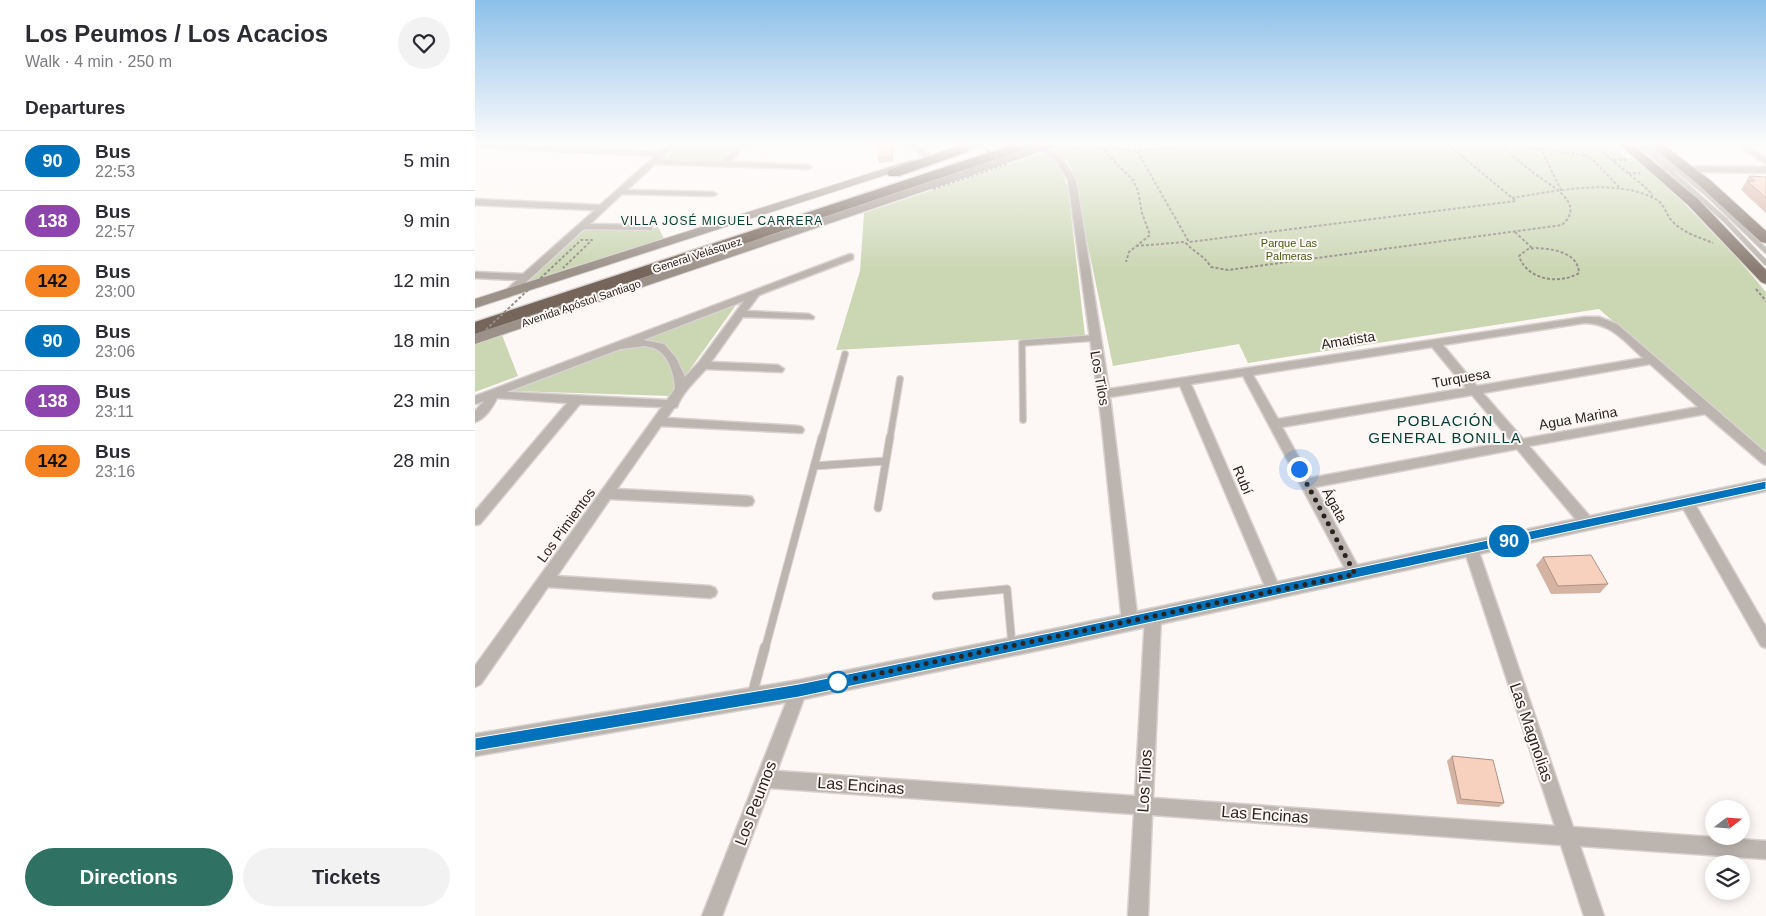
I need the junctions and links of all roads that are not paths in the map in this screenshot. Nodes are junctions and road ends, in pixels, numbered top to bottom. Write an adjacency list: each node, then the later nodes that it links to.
1 (629, 186): 12 (street)
2 (844, 186): 29 (main road)
3 (862, 186): 17 (highway)
4 (870, 186): 17 (highway, General Velásquez)
5 (906, 186): 15 (highway, General Velásquez)
6 (921, 186): 23 (main road, Avenida Apóstol Santiago)
7 (1073, 186): 35 (street, Los Tilos)
8 (1683, 186): 27 (main road)
9 (1690, 186): 24 (lane)
10 (1692, 186): 21 (lane)
11 (1695, 186): 20 (main road)
12 (622, 192): 13 (street); 16 (street)
13 (713, 194)
14 (475, 202): 16 (street)
15 (848, 204): 23 (highway); 34 (highway, General Velásquez)
16 (603, 208): 18 (street)
17 (802, 208): 31 (highway, General Velásquez)
18 (584, 226): 19 (street); 26 (street)
19 (649, 228)
20 (1766, 239)
21 (1766, 251)
22 (850, 257): 28 (street)
23 (714, 258): 36 (main road, Avenida Apóstol Santiago)
24 (1766, 263)
25 (475, 275): 26 (street)
26 (526, 277): 29 (street)
27 (1766, 279)
28 (756, 292): 32 (street, Los Pimientos); 38 (street)
29 (507, 294): 30 (main road)
30 (475, 304)
31 (475, 314)
32 (741, 314): 33 (street); 41 (street, Los Pimientos)
33 (809, 317)
34 (475, 328)
35 (1094, 338): 49 (street, Los Tilos); 55 (lane)
36 (475, 340)
37 (1434, 342): 40 (street, Amatista); 43 (street, Amatista); 47 (street)
38 (613, 346): 46 (street); 48 (street)
39 (845, 354): 62 (lane)
40 (1653, 360): 47 (street, Turquesa); 53 (street)
41 (703, 365): 42 (street); 46 (street, Los Pimientos)
42 (778, 369)
43 (1246, 371): 45 (street, Amatista); 57 (street, Ágata)
44 (900, 378): 61 (lane)
45 (1184, 381): 49 (street, Amatista); 74 (street, Rubí)
46 (681, 390): 52 (street, Los Pimientos)
47 (1475, 390): 57 (street, Turquesa); 59 (street)
48 (494, 393): 50 (street); 51 (street); 54 (street)
49 (1103, 394): 78 (street, Los Tilos)
50 (475, 400)
51 (577, 400): 52 (street); 69 (street)
52 (673, 404): 56 (street, Los Pimientos)
53 (1708, 409): 59 (street, Agua Marina); 60 (street)
54 (475, 418)
55 (1023, 420)
56 (660, 422): 58 (street); 65 (street, Los Pimientos)
57 (1275, 424): 63 (street, Ágata)
58 (798, 430)
59 (1521, 444): 63 (street, Agua Marina); 70 (street)
60 (1766, 460)
61 (886, 461): 62 (lane); 68 (lane)
62 (814, 466): 83 (lane)
63 (1307, 484): 72 (street, Ágata)
64 (1766, 485): 67 (street)
65 (608, 494): 66 (street); 73 (street, Los Pimientos)
66 (747, 501)
67 (1687, 503): 70 (street); 79 (street)
68 (878, 508)
69 (475, 520)
70 (1588, 524): 71 (street)
71 (1471, 549): 72 (street); 87 (street, Las Magnolias)
72 (1355, 574): 74 (street)
73 (545, 581): 75 (street); 81 (street, Los Pimientos)
74 (1274, 591): 77 (street)
75 (710, 592)
76 (936, 596): 80 (lane)
77 (1153, 617): 78 (street); 86 (street, Los Tilos)
78 (1130, 622): 80 (street)
79 (1766, 641)
80 (1012, 646): 82 (street)
81 (475, 679)
82 (799, 690): 83 (street); 85 (street, Los Peumos)
83 (751, 698): 84 (street)
84 (475, 745)
85 (765, 779): 86 (street, Las Encinas); 89 (street, Los Peumos)
86 (1143, 804): 87 (street, Las Encinas); 90 (street, Los Tilos)
87 (1567, 836): 88 (street, Las Encinas); 91 (street, Las Magnolias)
88 (1766, 850)
89 (712, 916)
90 (1138, 916)
91 (1594, 916)

